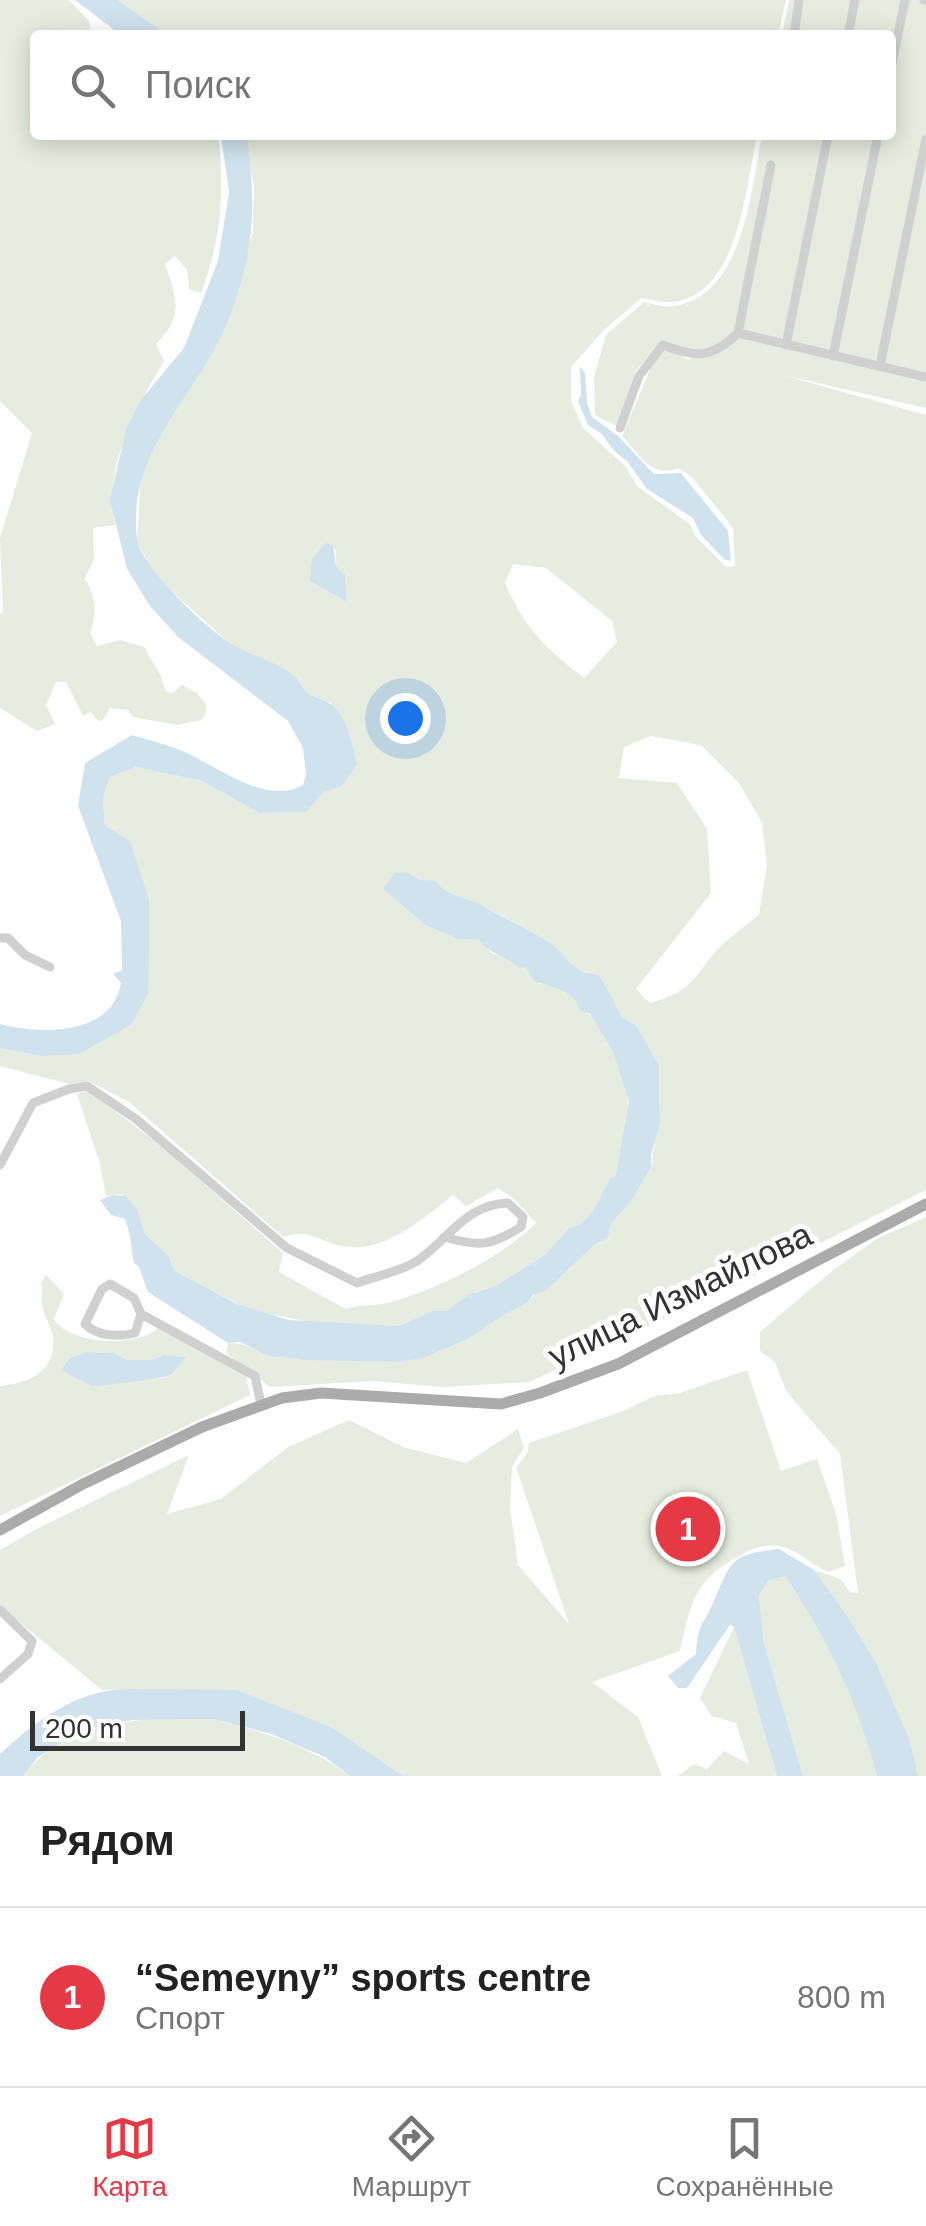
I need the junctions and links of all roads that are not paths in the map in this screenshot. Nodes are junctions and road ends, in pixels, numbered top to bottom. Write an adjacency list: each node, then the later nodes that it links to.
1 (799, 0): 4 (street)
2 (855, 0): 5 (street)
3 (904, 0): 6 (street)
4 (795, 30)
5 (849, 30)
6 (896, 42)
7 (926, 139): 14 (street)
8 (827, 140): 12 (street)
9 (877, 140): 13 (street)
10 (771, 166): 11 (street)
11 (738, 333): 12 (street); 16 (street)
12 (786, 345): 13 (street)
13 (833, 356): 14 (street)
14 (880, 366): 15 (street)
15 (926, 376)
16 (620, 428)
17 (0, 938): 18 (street)
18 (50, 967)
19 (0, 1165): 21 (street)
20 (926, 1204): 23 (main road, улица Измайлова)
21 (444, 1236): 21 (street)
22 (141, 1314): 22 (street); 23 (street)
23 (261, 1404): 24 (main road, улица Измайлова)
24 (0, 1530)
25 (0, 1610): 26 (street)
26 (0, 1679)

